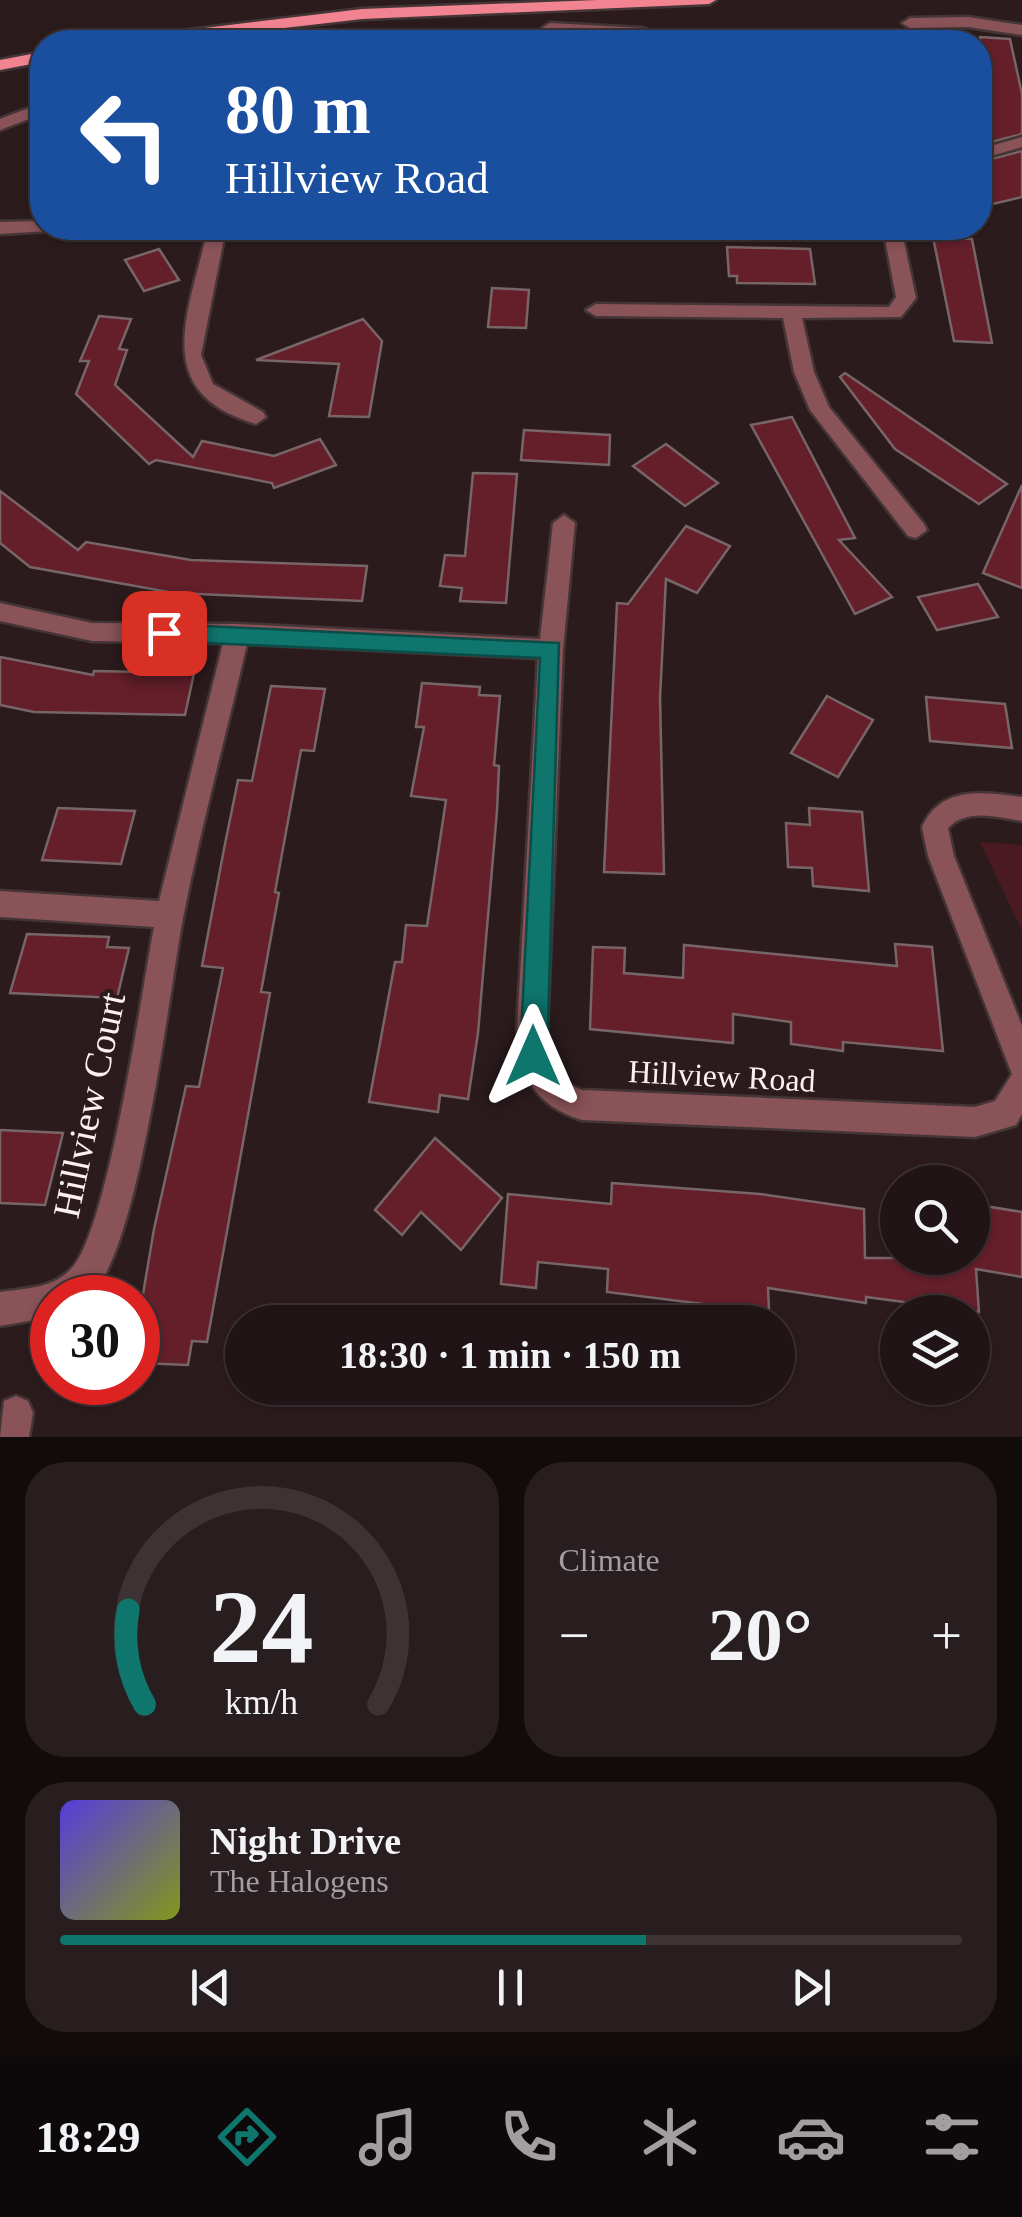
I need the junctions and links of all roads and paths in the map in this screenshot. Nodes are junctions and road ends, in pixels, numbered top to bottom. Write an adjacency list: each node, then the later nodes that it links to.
1 (708, 0): 4 (main road)
2 (910, 23): 6 (street)
3 (550, 28): 5 (street)
4 (229, 30)
5 (587, 30)
6 (1022, 30)
7 (30, 59): 8 (main road)
8 (0, 64)
9 (30, 113): 10 (street)
10 (0, 125)
11 (1022, 142): 12 (street)
12 (992, 151)
13 (30, 227): 14 (street)
14 (0, 228)
15 (215, 240): 19 (street)
16 (894, 240): 18 (street)
17 (596, 310): 18 (street)
18 (791, 312): 21 (street)
19 (256, 417)
20 (564, 523): 24 (street, Hillview Road)
21 (916, 530)
22 (0, 612): 23 (street)
23 (237, 634): 24 (street); 27 (street, Hillview Court)
24 (551, 650): 29 (street, Hillview Road)
25 (1022, 809): 28 (street)
26 (0, 904): 27 (street)
27 (170, 914): 30 (street, Hillview Court)
28 (1022, 1062)
29 (1022, 1084)
30 (87, 1275)
31 (30, 1304): 32 (street)
32 (0, 1309)

